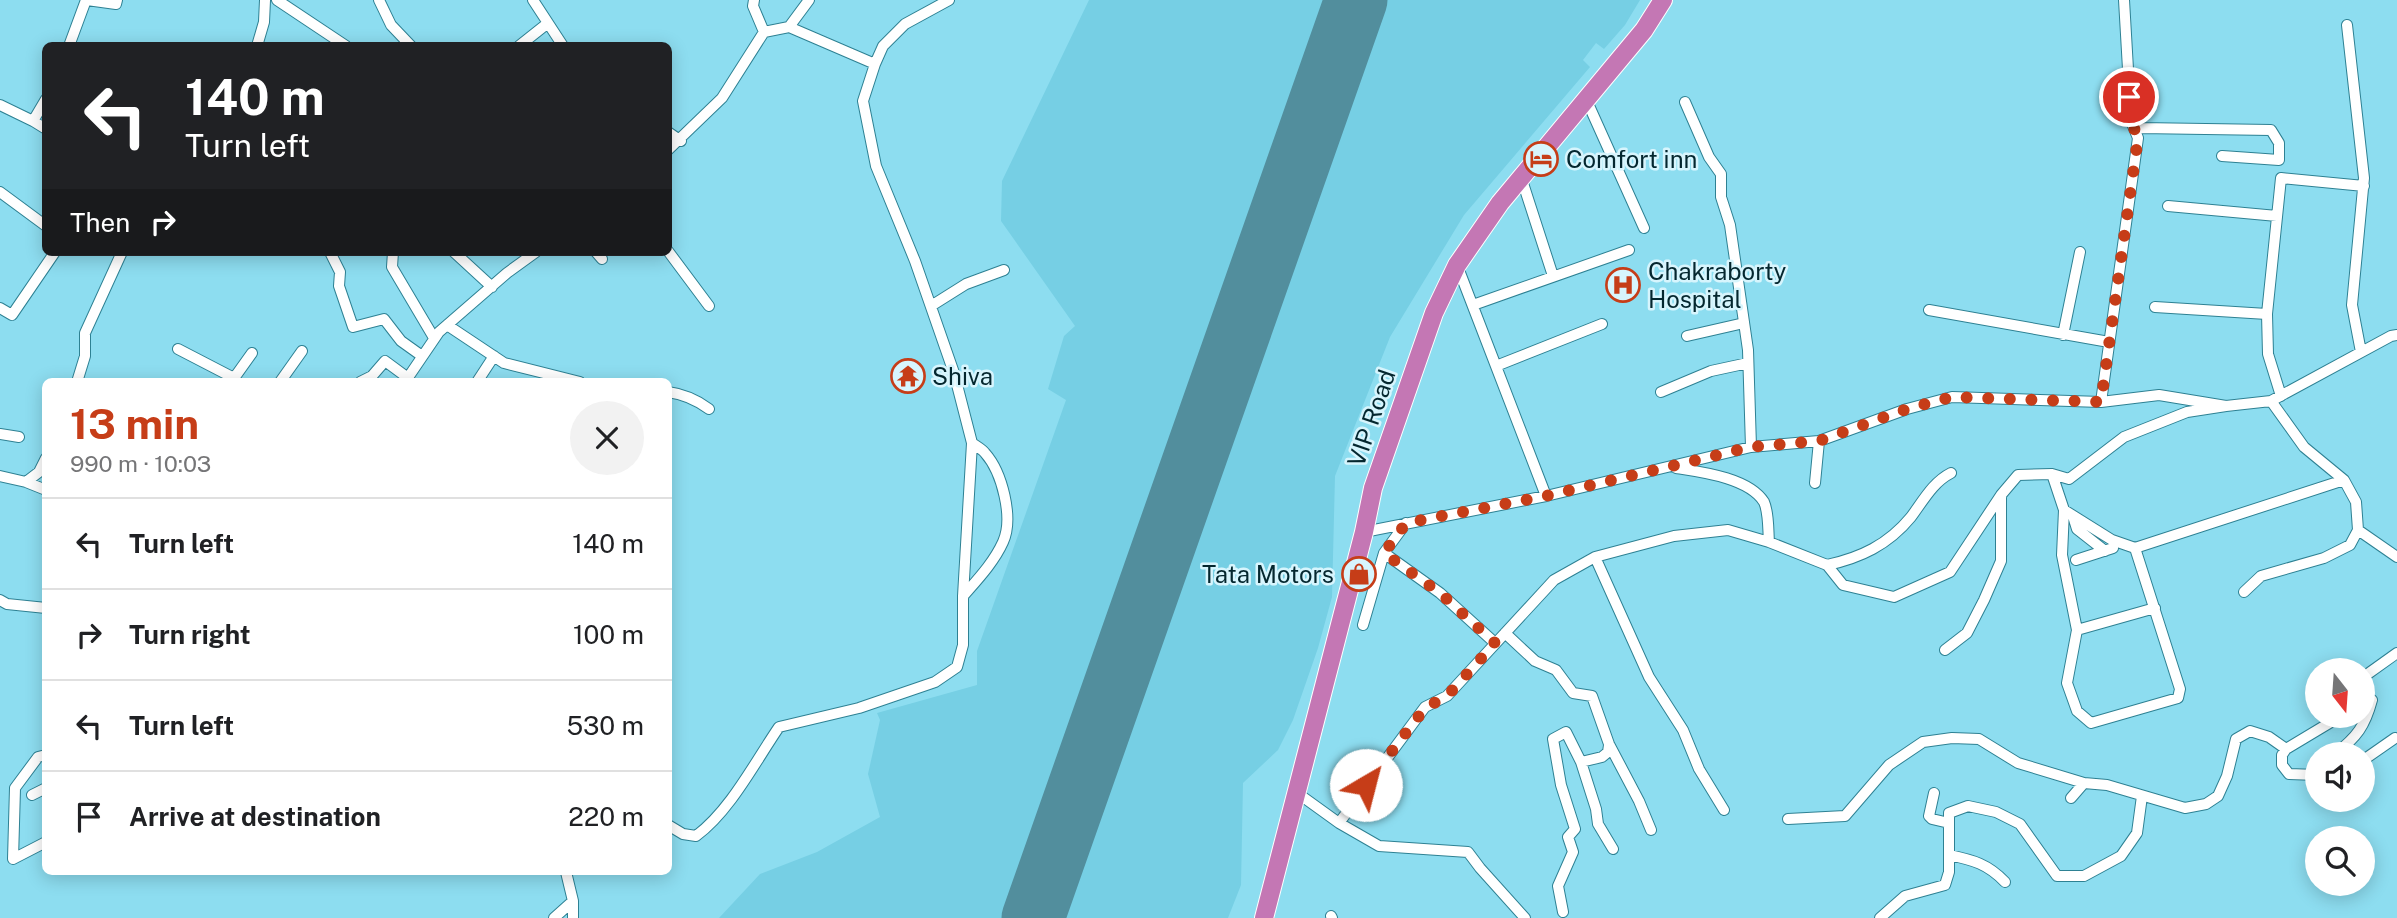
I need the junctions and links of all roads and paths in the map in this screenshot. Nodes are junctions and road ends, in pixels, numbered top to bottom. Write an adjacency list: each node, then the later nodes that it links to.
1 (87, 0): 2 (street); 17 (street)
2 (117, 0)
3 (265, 0): 18 (street)
4 (277, 0): 19 (street)
5 (379, 0): 20 (street)
6 (533, 0): 13 (street)
7 (544, 0): 13 (street)
8 (754, 0): 16 (street)
9 (809, 0): 15 (street)
10 (949, 0): 23 (street)
11 (1663, 0): 24 (highway, VIP Road)
12 (2124, 0): 29 (street)
13 (546, 20): 21 (street); 22 (street)
14 (2347, 25): 36 (street)
15 (789, 27): 16 (street); 23 (street)
16 (764, 32): 32 (street)
17 (71, 42)
18 (258, 42)
19 (340, 42)
20 (407, 42)
21 (523, 42)
22 (560, 42)
23 (875, 64): 57 (street)
24 (1586, 98): 35 (highway, VIP Road); 41 (street)
25 (1685, 102): 62 (street)
26 (0, 104): 28 (street)
27 (42, 106): 28 (street)
28 (33, 121): 30 (street)
29 (2131, 121): 34 (street); 69 (street)
30 (42, 127)
31 (672, 135): 32 (street)
32 (681, 141): 33 (street)
33 (672, 147)
34 (2222, 156)
35 (1521, 177): 51 (highway, VIP Road); 53 (street)
36 (2364, 186): 39 (street); 72 (street)
37 (0, 192): 40 (street)
38 (2168, 205): 39 (street)
39 (2277, 216): 61 (street)
40 (42, 223)
41 (1644, 228)
42 (1629, 250): 53 (street)
43 (2080, 252): 65 (street)
44 (52, 256): 59 (street)
45 (120, 256): 78 (street)
46 (332, 256): 74 (street)
47 (393, 256): 68 (street)
48 (458, 256): 54 (street)
49 (532, 256): 54 (street)
50 (672, 256): 56 (street)
51 (1457, 265): 55 (street); 113 (highway, VIP Road)
52 (1004, 270): 57 (street)
53 (1553, 276): 55 (street)
54 (492, 287): 64 (street)
55 (1473, 305): 77 (street)
56 (709, 306)
57 (931, 306): 97 (street)
58 (2155, 307): 61 (street)
59 (0, 308)
60 (1929, 310): 65 (street)
61 (2267, 314): 89 (street)
62 (1744, 323): 67 (street); 76 (street)
63 (1602, 324): 77 (street)
64 (447, 325): 68 (street); 75 (street)
65 (2063, 335): 69 (street)
66 (2397, 335): 72 (street)
67 (1687, 337)
68 (434, 338): 74 (street)
69 (2109, 342): 91 (street)
70 (178, 349): 79 (street)
71 (302, 351): 81 (street)
72 (2361, 352): 89 (street)
73 (253, 353): 80 (street)
74 (422, 356): 84 (street)
75 (494, 356): 85 (street); 86 (street)
76 (1748, 363): 87 (street); 98 (street)
77 (1496, 366): 109 (street)
78 (77, 378)
79 (229, 378)
80 (234, 378)
81 (283, 378)
82 (368, 378): 83 (street)
83 (405, 378)
84 (408, 378)
85 (480, 378)
86 (564, 378)
87 (1661, 392)
88 (672, 393): 93 (street)
89 (2281, 396): 90 (street)
90 (2271, 401): 92 (street); 104 (street)
91 (2101, 402): 92 (street); 96 (street)
92 (2226, 406): 102 (street)
93 (709, 409)
94 (0, 434): 95 (street)
95 (19, 437)
96 (1819, 441): 98 (street); 106 (street)
97 (972, 443): 122 (street); 122 (street)
98 (1751, 447): 100 (street)
99 (42, 465): 105 (street)
100 (1668, 467): 109 (street); 114 (street)
101 (1951, 473): 120 (street)
102 (2052, 474): 108 (street); 110 (street)
103 (0, 476): 105 (street)
104 (2344, 480): 112 (street); 115 (street)
105 (26, 482): 107 (street)
106 (1815, 483)
107 (42, 488)
108 (2001, 495): 120 (street); 130 (street)
109 (1546, 496): 111 (street)
110 (2069, 513): 115 (street); 119 (street); 127 (street)
111 (1406, 523): 113 (street); 116 (street)
112 (2358, 530): 118 (street); 121 (street)
113 (1364, 532): 145 (highway, VIP Road)
114 (1769, 541): 117 (street); 120 (street)
115 (2135, 548): 125 (street)
116 (1384, 553): 126 (street); 129 (street)
117 (1595, 557): 128 (street); 150 (street)
118 (2397, 557)
119 (2076, 560)
120 (1827, 565)
121 (2245, 592)
122 (964, 596): 154 (street)
123 (0, 600): 124 (street)
124 (42, 608)
125 (2155, 608): 127 (street); 127 (street)
126 (1363, 625)
127 (2077, 630)
128 (1504, 634): 129 (street); 137 (street)
129 (1495, 643): 152 (street)
130 (1945, 650)
131 (2397, 653): 132 (street)
132 (2375, 669)
133 (2323, 728): 138 (street)
134 (2362, 728): 136 (street)
135 (2395, 738): 139 (street)
136 (2350, 742)
137 (1609, 744): 141 (street); 155 (street)
138 (2286, 748): 142 (street); 148 (street)
139 (2375, 752)
140 (42, 756): 156 (street)
141 (1581, 761): 157 (street); 162 (street)
142 (2305, 774)
143 (2084, 783): 148 (street); 149 (street); 151 (street)
144 (42, 790): 147 (street)
145 (1296, 792): 152 (street); 165 (highway, VIP Road)
146 (1934, 793): 153 (street)
147 (32, 795)
148 (2142, 796): 153 (street)
149 (2071, 798)
150 (1724, 810)
151 (1788, 818)
152 (1339, 822): 166 (street)
153 (1949, 823): 158 (street)
154 (672, 827)
155 (1651, 830)
156 (42, 844)
157 (1613, 849)
158 (1949, 855): 160 (street); 167 (street)
159 (567, 875): 161 (street)
160 (2005, 882)
161 (573, 901): 163 (street); 164 (street)
162 (1563, 912)
163 (554, 918)
164 (573, 918)
165 (1264, 918)
166 (1525, 918)
167 (1880, 918)

